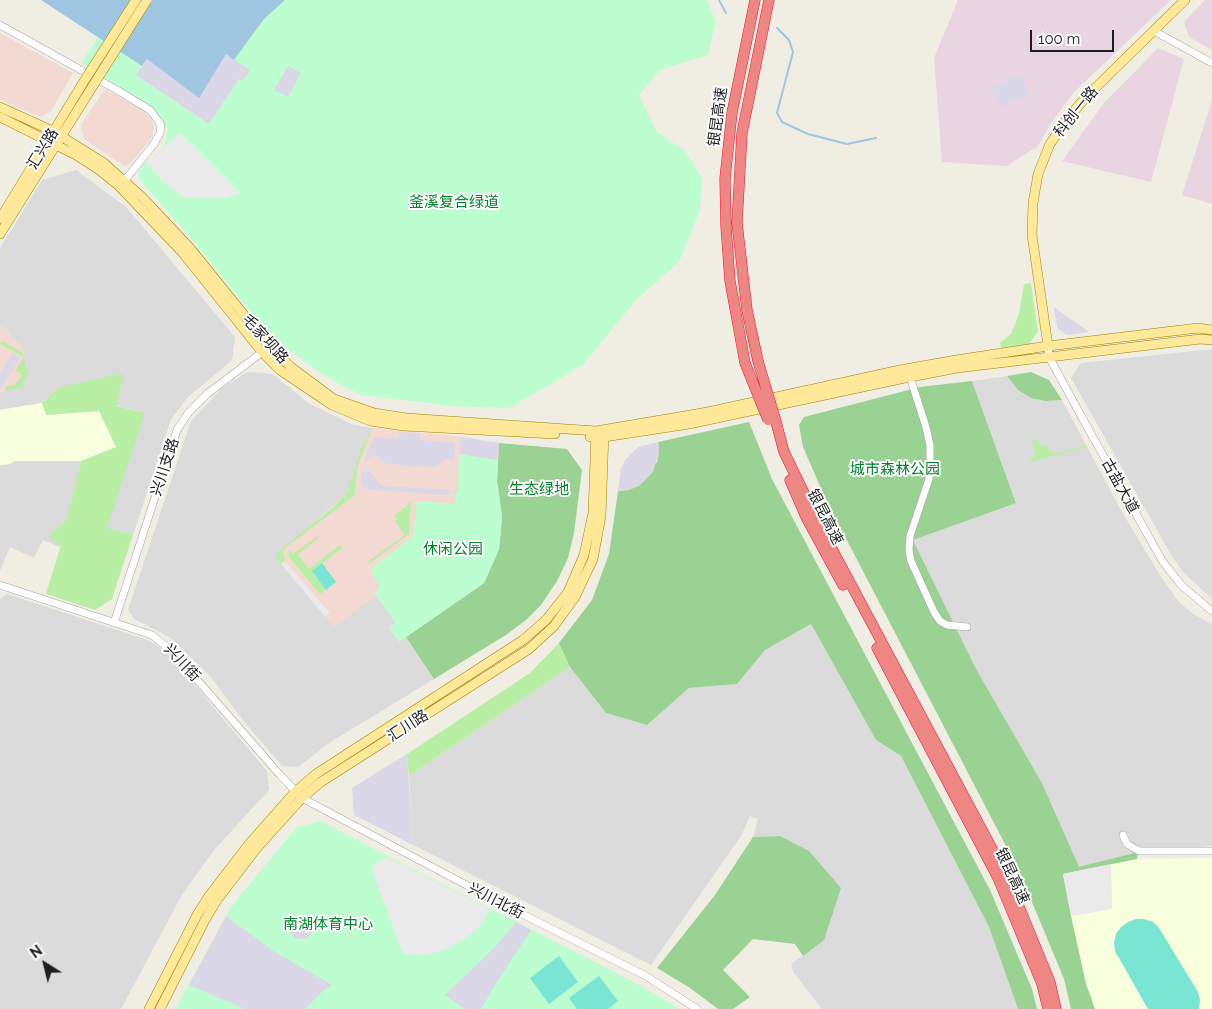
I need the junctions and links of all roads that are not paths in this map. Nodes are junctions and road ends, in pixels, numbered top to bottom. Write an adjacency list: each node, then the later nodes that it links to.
1 (136, 0): 9 (main road, bridge)
2 (147, 0): 9 (main road, bridge)
3 (755, 0): 22 (highway, 银昆高速, bridge)
4 (769, 0): 22 (highway, 银昆高速, bridge)
5 (1185, 0): 7 (main road, 科创一路)
6 (0, 25): 13 (street)
7 (1154, 31): 8 (street); 18 (main road, 科创一路)
8 (1212, 63)
9 (90, 81): 12 (main road, 汇兴路)
10 (0, 107): 12 (main road, 毛家坝路)
11 (0, 117): 12 (main road, 毛家坝路)
12 (54, 138): 13 (main road, 毛家坝路); 14 (main road, 汇兴路); 15 (main road); 19 (main road, 毛家坝路)
13 (125, 180): 19 (main road, 毛家坝路)
14 (0, 219)
15 (0, 234)
16 (1212, 330): 18 (main road)
17 (1212, 340): 20 (main road)
18 (1048, 346): 20 (street, 古盐大道); 23 (main road)
19 (266, 349): 23 (main road, 毛家坝路); 26 (street, 兴川支路)
20 (1049, 357): 21 (main road); 25 (street, 古盐大道)
21 (910, 377): 23 (main road); 27 (street)
22 (771, 419): 34 (highway, 银昆高速); 35 (highway, 银昆高速)
23 (600, 434): 28 (main road, 汇川路)
24 (0, 585): 26 (street, 兴川街)
25 (1212, 611)
26 (114, 623): 28 (street, 兴川街)
27 (967, 627)
28 (299, 795): 31 (main road, 汇川路); 32 (main road, 汇川路); 33 (street, 兴川北街)
29 (1123, 835): 30 (street)
30 (1212, 850)
31 (149, 1009)
32 (160, 1009)
33 (698, 1009)
34 (1048, 1009)
35 (1056, 1009)

